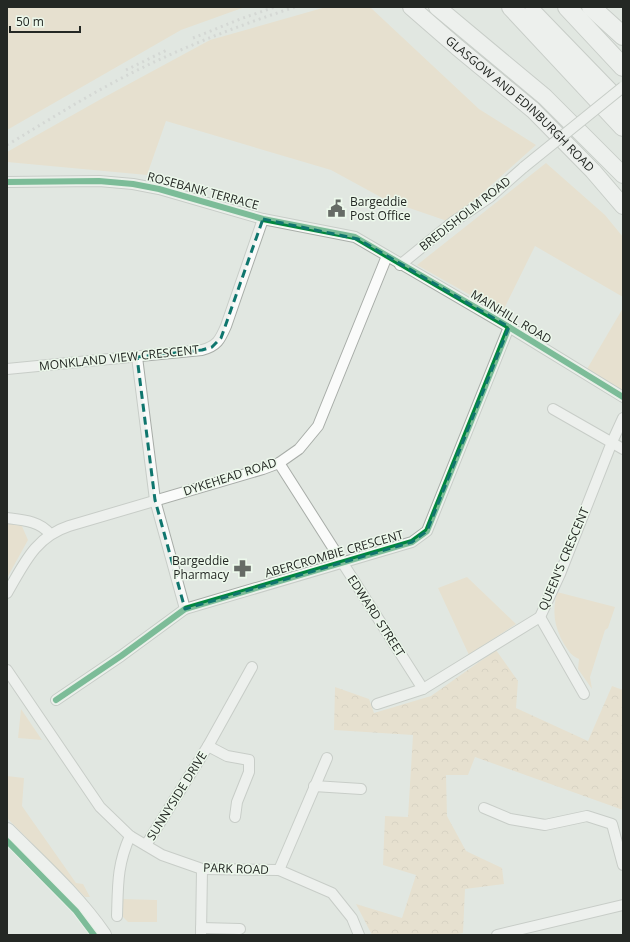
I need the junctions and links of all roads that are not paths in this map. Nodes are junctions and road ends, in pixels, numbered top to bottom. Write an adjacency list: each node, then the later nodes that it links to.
1 (411, 7): 16 (main road, GLASGOW AND EDINBURGH ROAD)
2 (437, 7): 14 (main road, GLASGOW AND EDINBURGH ROAD)
3 (511, 7): 13 (highway)
4 (527, 7): 12 (highway)
5 (567, 7): 10 (highway)
6 (591, 7): 9 (highway)
7 (599, 7): 8 (highway)
8 (623, 30)
9 (623, 36)
10 (623, 67)
11 (623, 87): 19 (street, BREDISHOLM ROAD, bridge)
12 (623, 107)
13 (623, 127)
14 (623, 174)
15 (7, 182): 17 (street, ROSEBANK TERRACE)
16 (623, 206)
17 (263, 218): 18 (street, ROSEBANK TERRACE); 21 (street, MONKLAND VIEW CRESCENT)
18 (387, 256): 19 (street, MAINHILL ROAD); 28 (street, DYKEHEAD ROAD)
19 (400, 265): 20 (street, MAINHILL ROAD)
20 (509, 327): 23 (street, MAINHILL ROAD); 32 (street, ABERCROMBIE CRESCENT)
21 (137, 357): 22 (street, MONKLAND VIEW CRESCENT); 29 (street)
22 (7, 369)
23 (623, 397)
24 (553, 409): 26 (street)
25 (623, 418): 26 (street, QUEEN'S CRESCENT)
26 (612, 442): 27 (street); 35 (street, QUEEN'S CRESCENT)
27 (623, 449)
28 (279, 463): 29 (street, DYKEHEAD ROAD); 32 (street, EDWARD STREET)
29 (155, 500): 31 (street, DYKEHEAD ROAD); 34 (street)
30 (7, 518): 31 (street)
31 (50, 534): 33 (street, DYKEHEAD ROAD)
32 (342, 563): 34 (street, ABERCROMBIE CRESCENT); 38 (street, EDWARD STREET)
33 (7, 593)
34 (184, 609): 40 (street, ABERCROMBIE CRESCENT)
35 (540, 617): 38 (street, QUEEN'S CRESCENT); 39 (street)
36 (252, 666): 42 (street, SUNNYSIDE DRIVE)
37 (7, 670): 49 (street, PARK ROAD)
38 (423, 689): 41 (street, QUEEN'S CRESCENT)
39 (584, 694)
40 (56, 700)
41 (377, 704)
42 (208, 746): 47 (street, SUNNYSIDE DRIVE); 50 (street, SUNNYSIDE DRIVE)
43 (327, 758): 44 (street)
44 (314, 786): 45 (street); 53 (street)
45 (361, 789)
46 (484, 808): 51 (street)
47 (236, 817)
48 (7, 830): 58 (main road)
49 (130, 836): 50 (street, PARK ROAD); 55 (street)
50 (146, 845): 52 (street, PARK ROAD)
51 (623, 866)
52 (202, 868): 53 (street, PARK ROAD); 57 (street)
53 (279, 870): 59 (street, PARK ROAD)
54 (623, 905): 60 (street)
55 (117, 916)
56 (240, 929): 57 (street)
57 (201, 931)
58 (103, 935)
59 (359, 935)
60 (497, 935)

